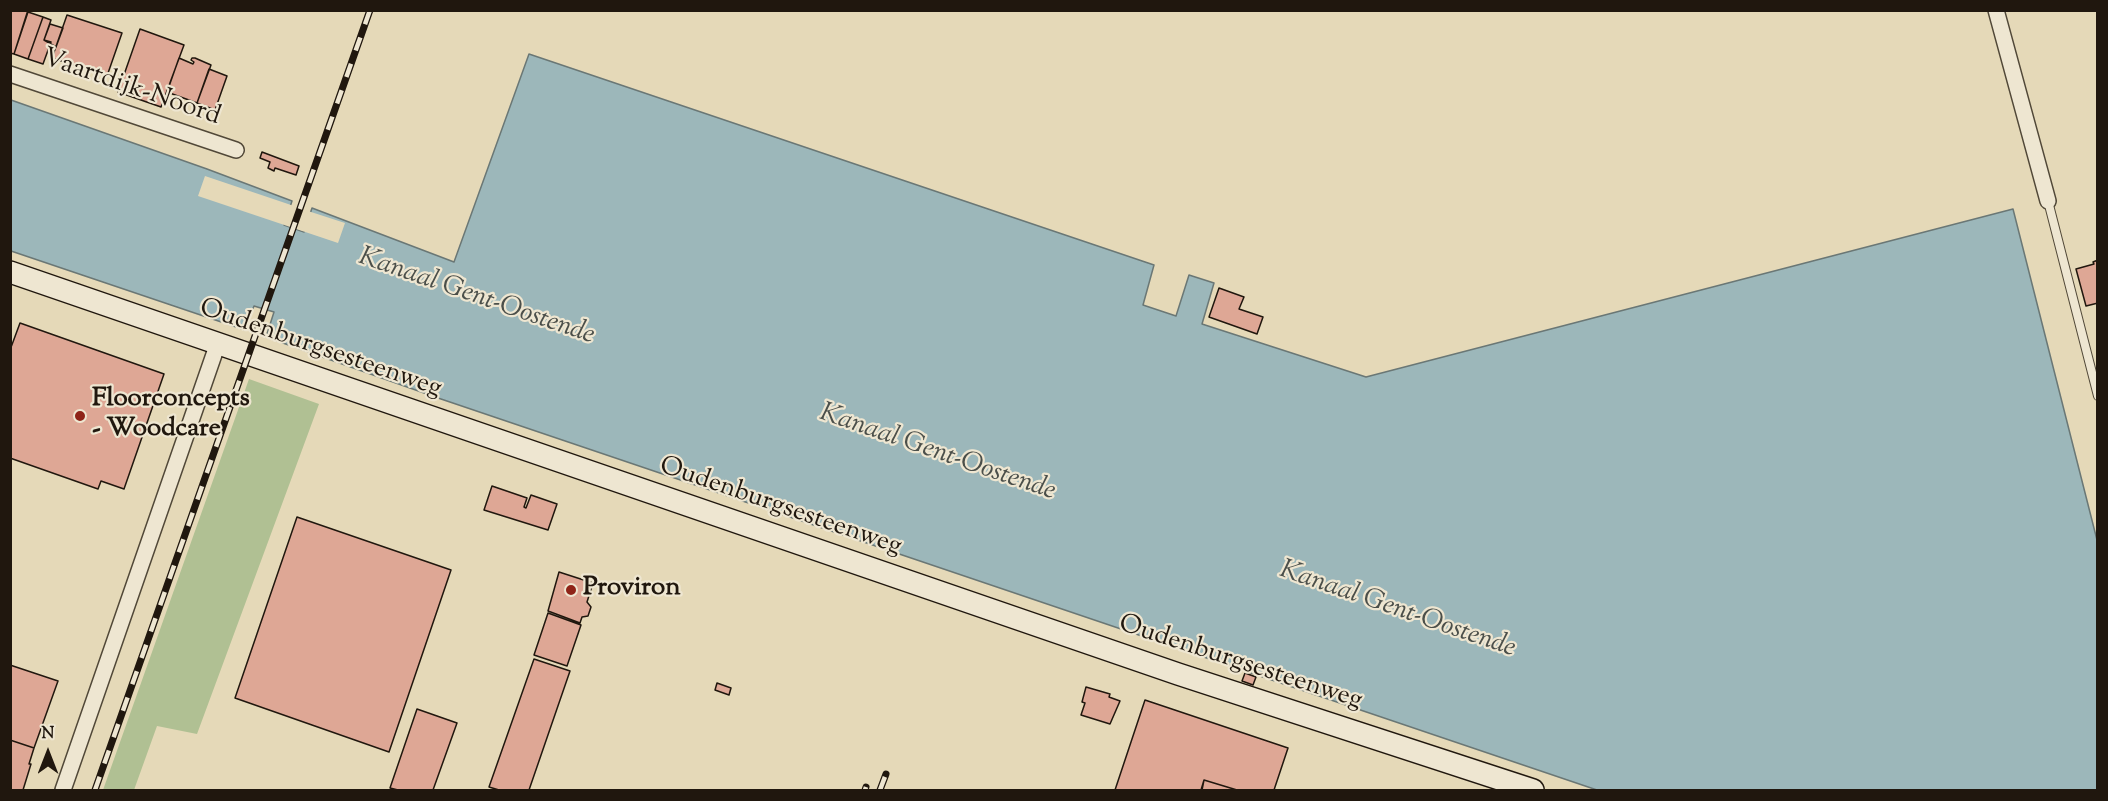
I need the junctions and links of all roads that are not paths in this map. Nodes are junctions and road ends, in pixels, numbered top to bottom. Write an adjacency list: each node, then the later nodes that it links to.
1 (1996, 10): 4 (street)
2 (10, 74): 3 (street, Vaartdijk-Noord)
3 (236, 150)
4 (2048, 201): 7 (lane)
5 (10, 272): 6 (street, Oudenburgsesteenweg)
6 (218, 343): 8 (street); 9 (street, Oudenburgsesteenweg)
7 (2097, 396)
8 (63, 790)
9 (1533, 790)

